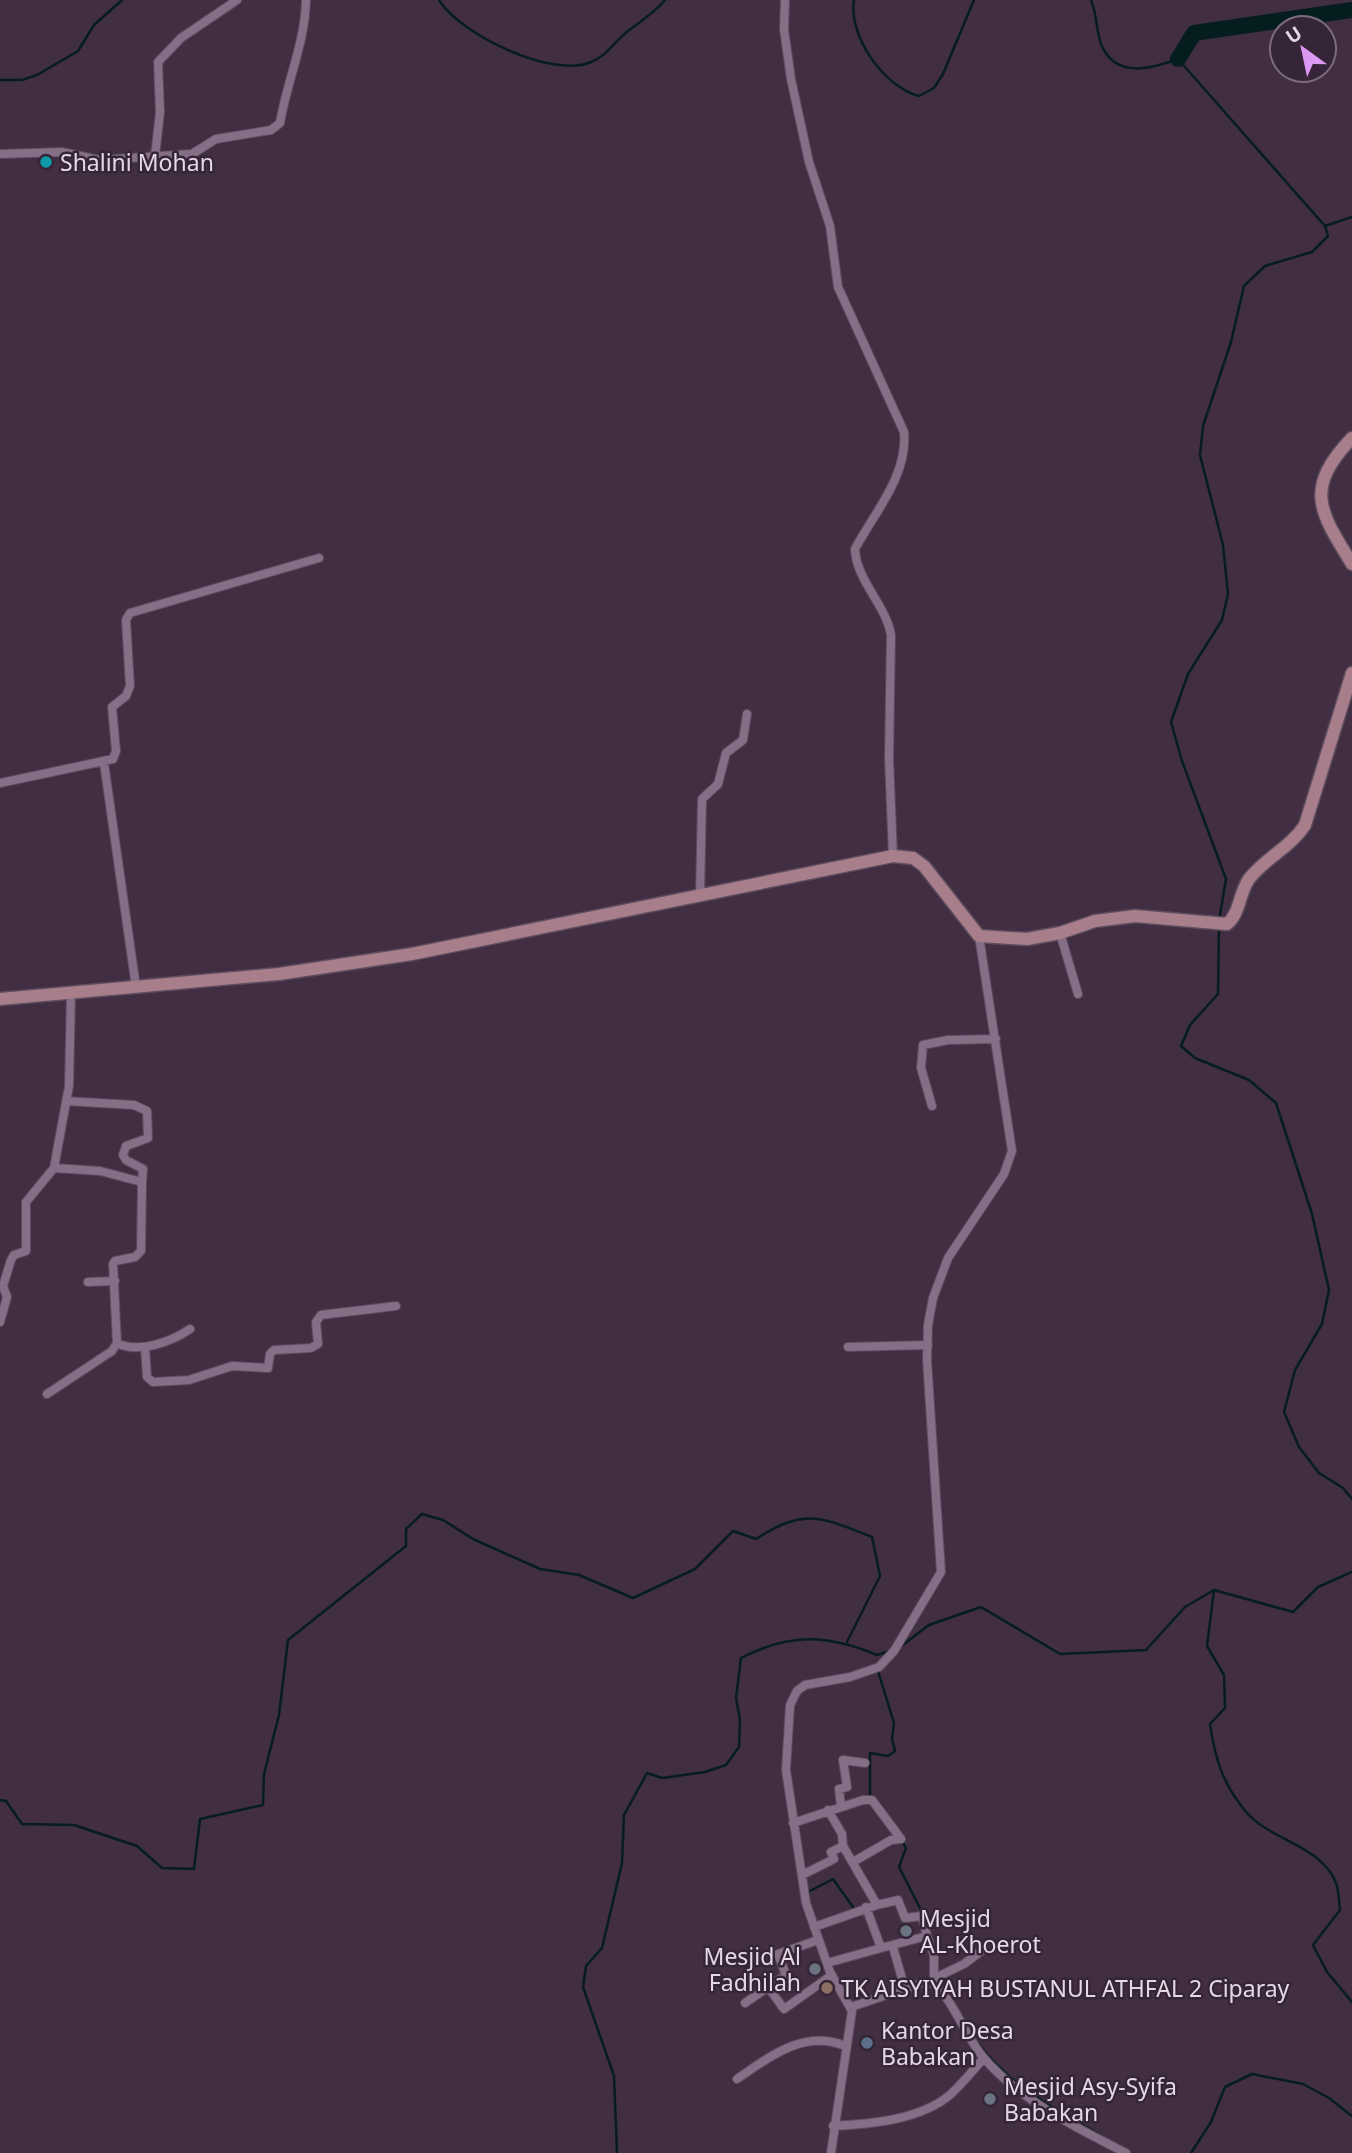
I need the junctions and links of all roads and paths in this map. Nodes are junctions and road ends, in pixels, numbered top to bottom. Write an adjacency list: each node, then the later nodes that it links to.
1 (237, 0): 5 (street)
2 (306, 0): 5 (street)
3 (785, 0): 13 (street)
4 (0, 154): 5 (street)
5 (155, 156)
6 (1352, 438): 8 (street)
7 (319, 558): 11 (street)
8 (1352, 564)
9 (1352, 673): 15 (street)
10 (747, 714): 14 (street)
11 (104, 763): 12 (street); 17 (street)
12 (0, 783)
13 (893, 856): 14 (street); 16 (street)
14 (700, 896): 17 (street)
15 (1060, 933): 16 (street); 19 (street)
16 (979, 936): 21 (street)
17 (136, 987): 18 (street)
18 (71, 992): 20 (street); 22 (street)
19 (1078, 994)
20 (0, 999)
21 (996, 1039): 23 (street); 32 (street)
22 (66, 1101): 24 (street); 25 (street)
23 (932, 1106)
24 (54, 1168): 25 (street); 29 (street)
25 (142, 1182): 26 (street)
26 (115, 1281): 27 (street); 31 (street)
27 (88, 1282)
28 (396, 1306): 34 (street)
29 (0, 1322)
30 (190, 1329): 34 (street)
31 (117, 1343): 34 (street); 35 (street)
32 (928, 1345): 33 (street); 39 (street)
33 (848, 1346)
34 (145, 1348)
35 (47, 1394)
36 (865, 1763): 37 (street)
37 (841, 1806): 38 (street); 41 (street)
38 (828, 1810): 39 (street); 40 (street)
39 (795, 1822): 42 (street)
40 (843, 1846): 41 (street); 42 (street)
41 (853, 1862): 43 (street)
42 (802, 1875): 45 (street)
43 (877, 1905): 44 (street); 46 (street)
44 (866, 1908): 45 (street); 49 (street)
45 (814, 1927): 47 (street)
46 (927, 1936): 48 (street); 53 (street)
47 (818, 1940): 51 (street); 54 (street)
48 (893, 1947): 49 (street); 55 (street)
49 (881, 1948): 51 (street)
50 (984, 1949): 53 (street)
51 (827, 1963): 52 (street)
52 (832, 1975): 54 (street); 57 (street)
53 (934, 1981): 55 (street); 59 (street)
54 (768, 1987): 56 (street)
55 (905, 1989): 57 (street)
56 (745, 2003)
57 (851, 2007): 58 (street)
58 (845, 2046): 60 (street); 61 (street)
59 (984, 2058): 61 (street); 62 (street)
60 (737, 2079)
61 (833, 2126): 63 (street)
62 (1109, 2149): 64 (street)
63 (831, 2153)
64 (1126, 2153)

